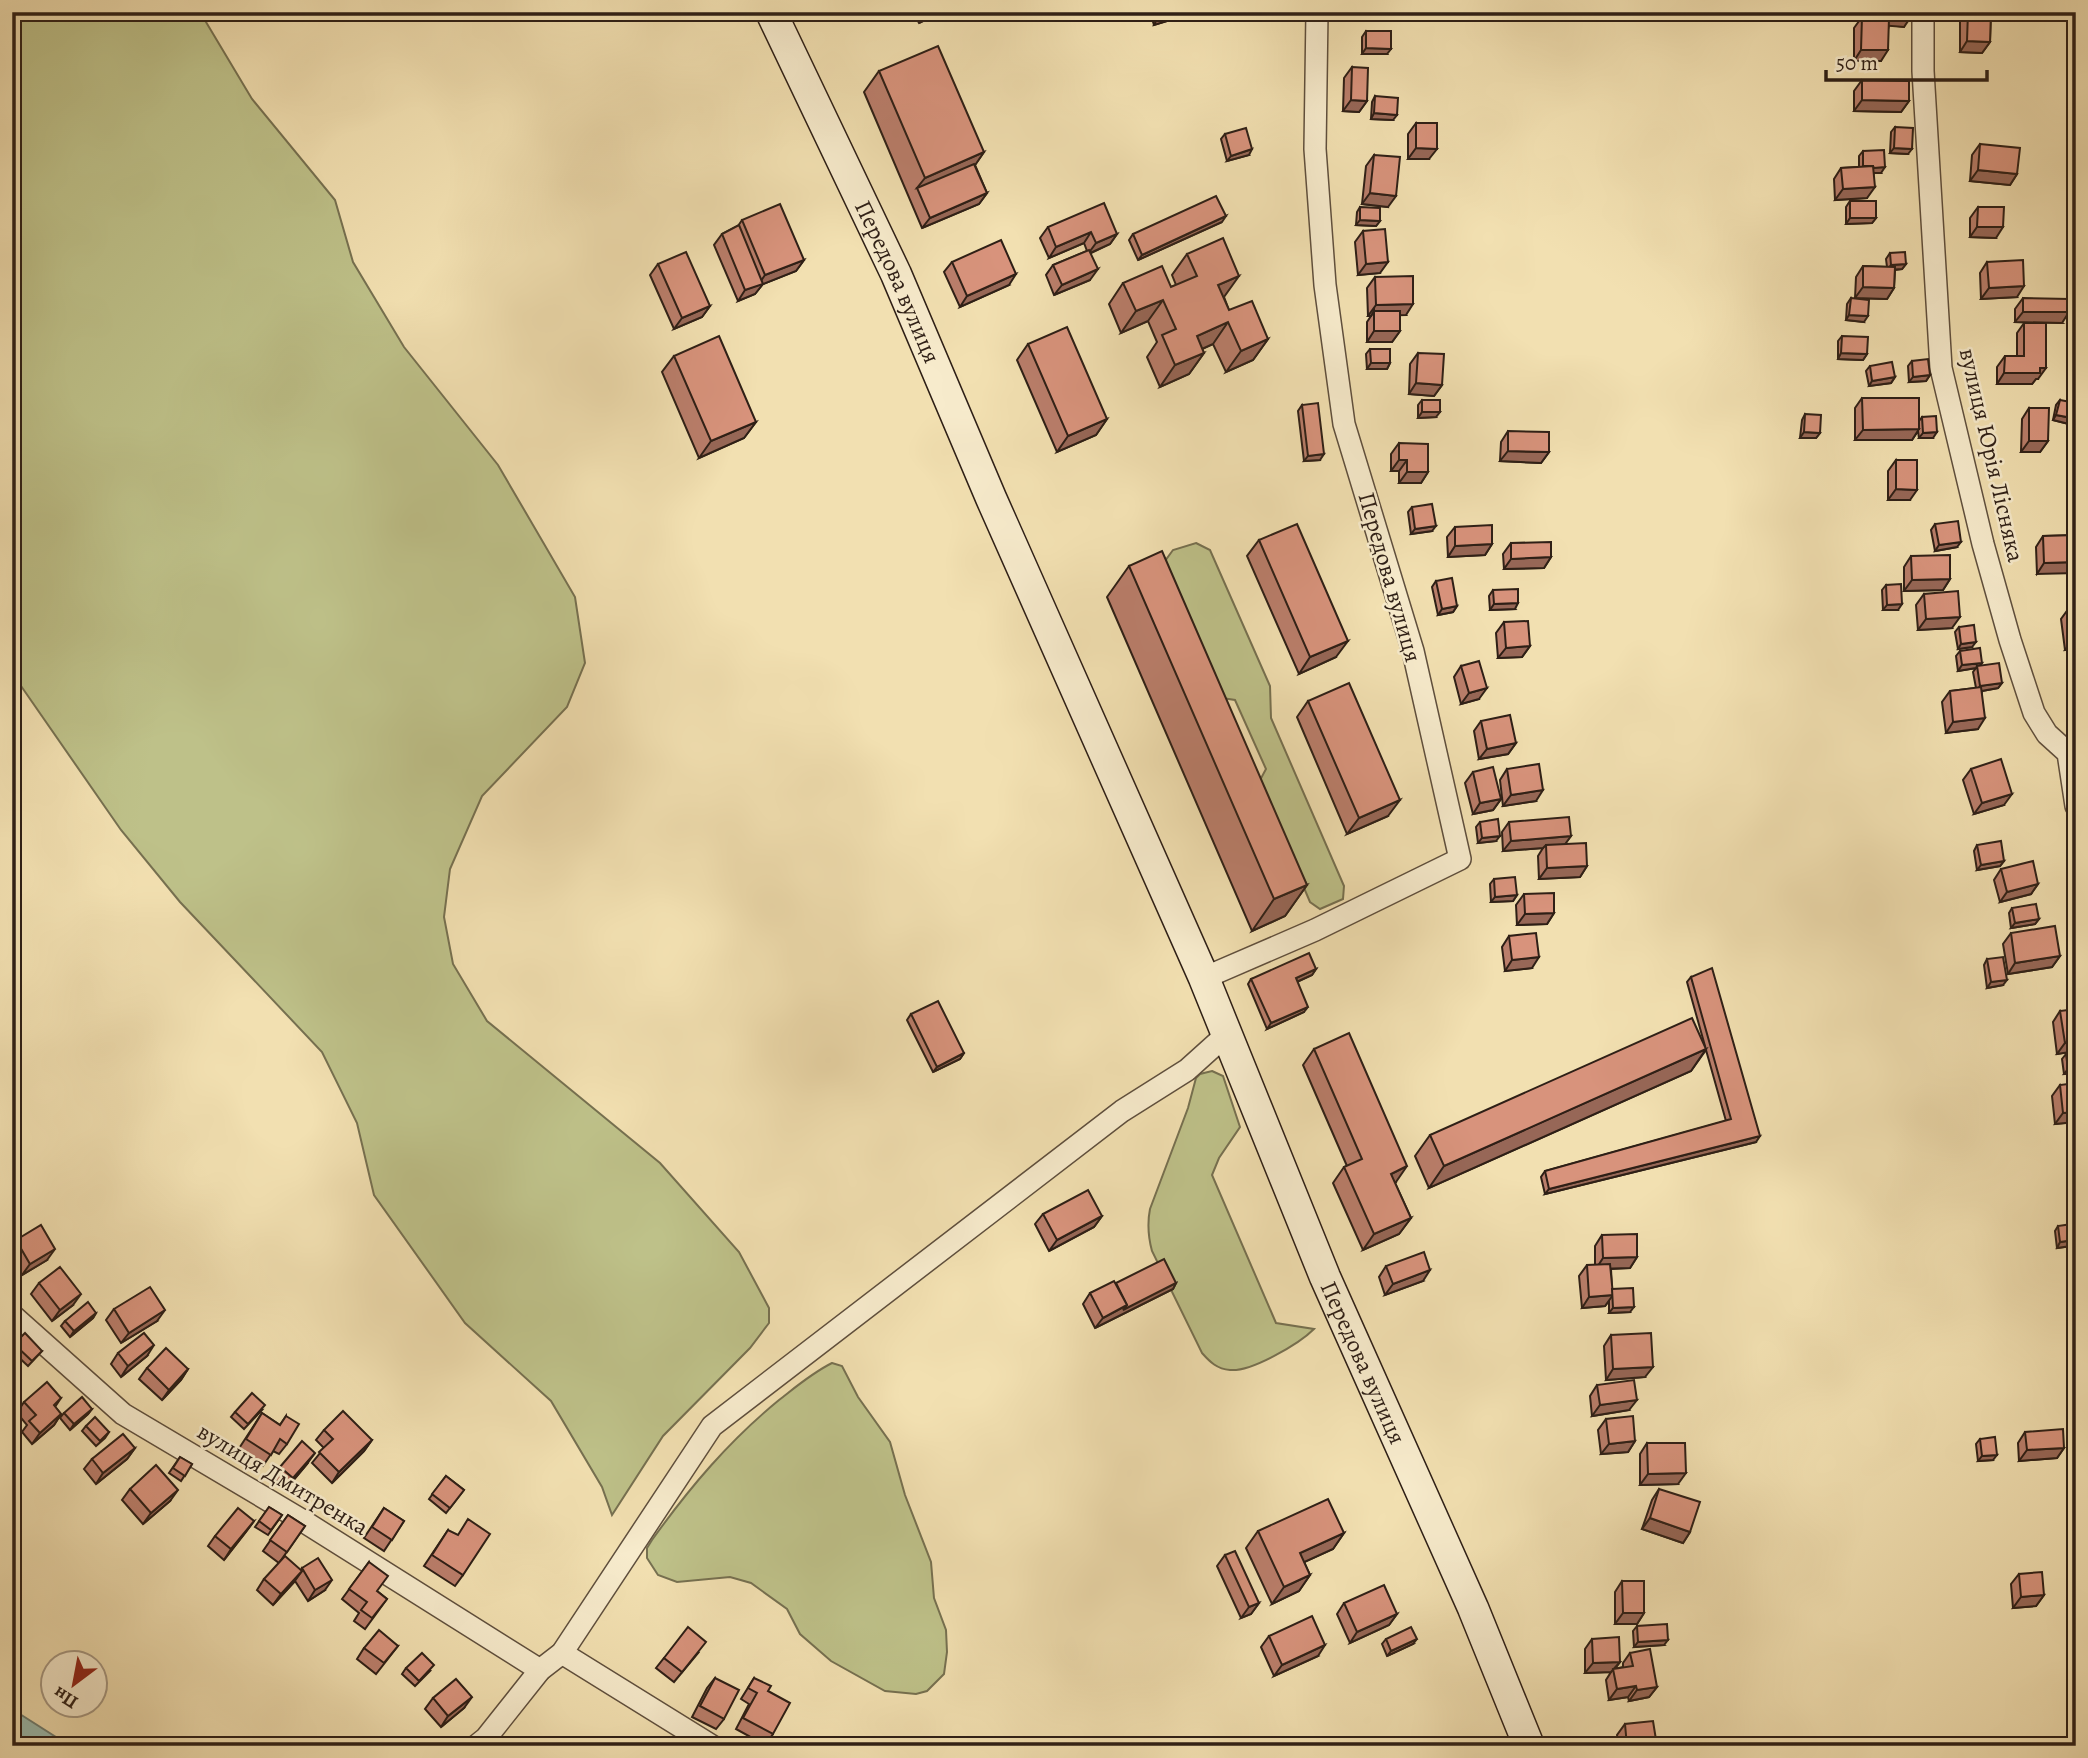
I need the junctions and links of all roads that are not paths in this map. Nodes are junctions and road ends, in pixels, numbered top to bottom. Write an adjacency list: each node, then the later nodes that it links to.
1 (771, 12): 6 (street, Передова вулиця)
2 (1317, 12): 6 (street, Передова вулиця)
3 (1923, 12): 4 (street, вулиця Юрія Лісняка)
4 (2072, 753): 5 (street, вулиця Юрія Лісняка)
5 (2076, 806)
6 (1204, 978): 7 (street, Передова вулиця)
7 (1227, 1034): 9 (street); 13 (street, Передова вулиця)
8 (12, 1315): 10 (street, вулиця Дмитренка)
9 (562, 1653): 10 (street); 12 (street)
10 (540, 1670): 11 (street)
11 (476, 1746)
12 (712, 1746)
13 (1530, 1746)

